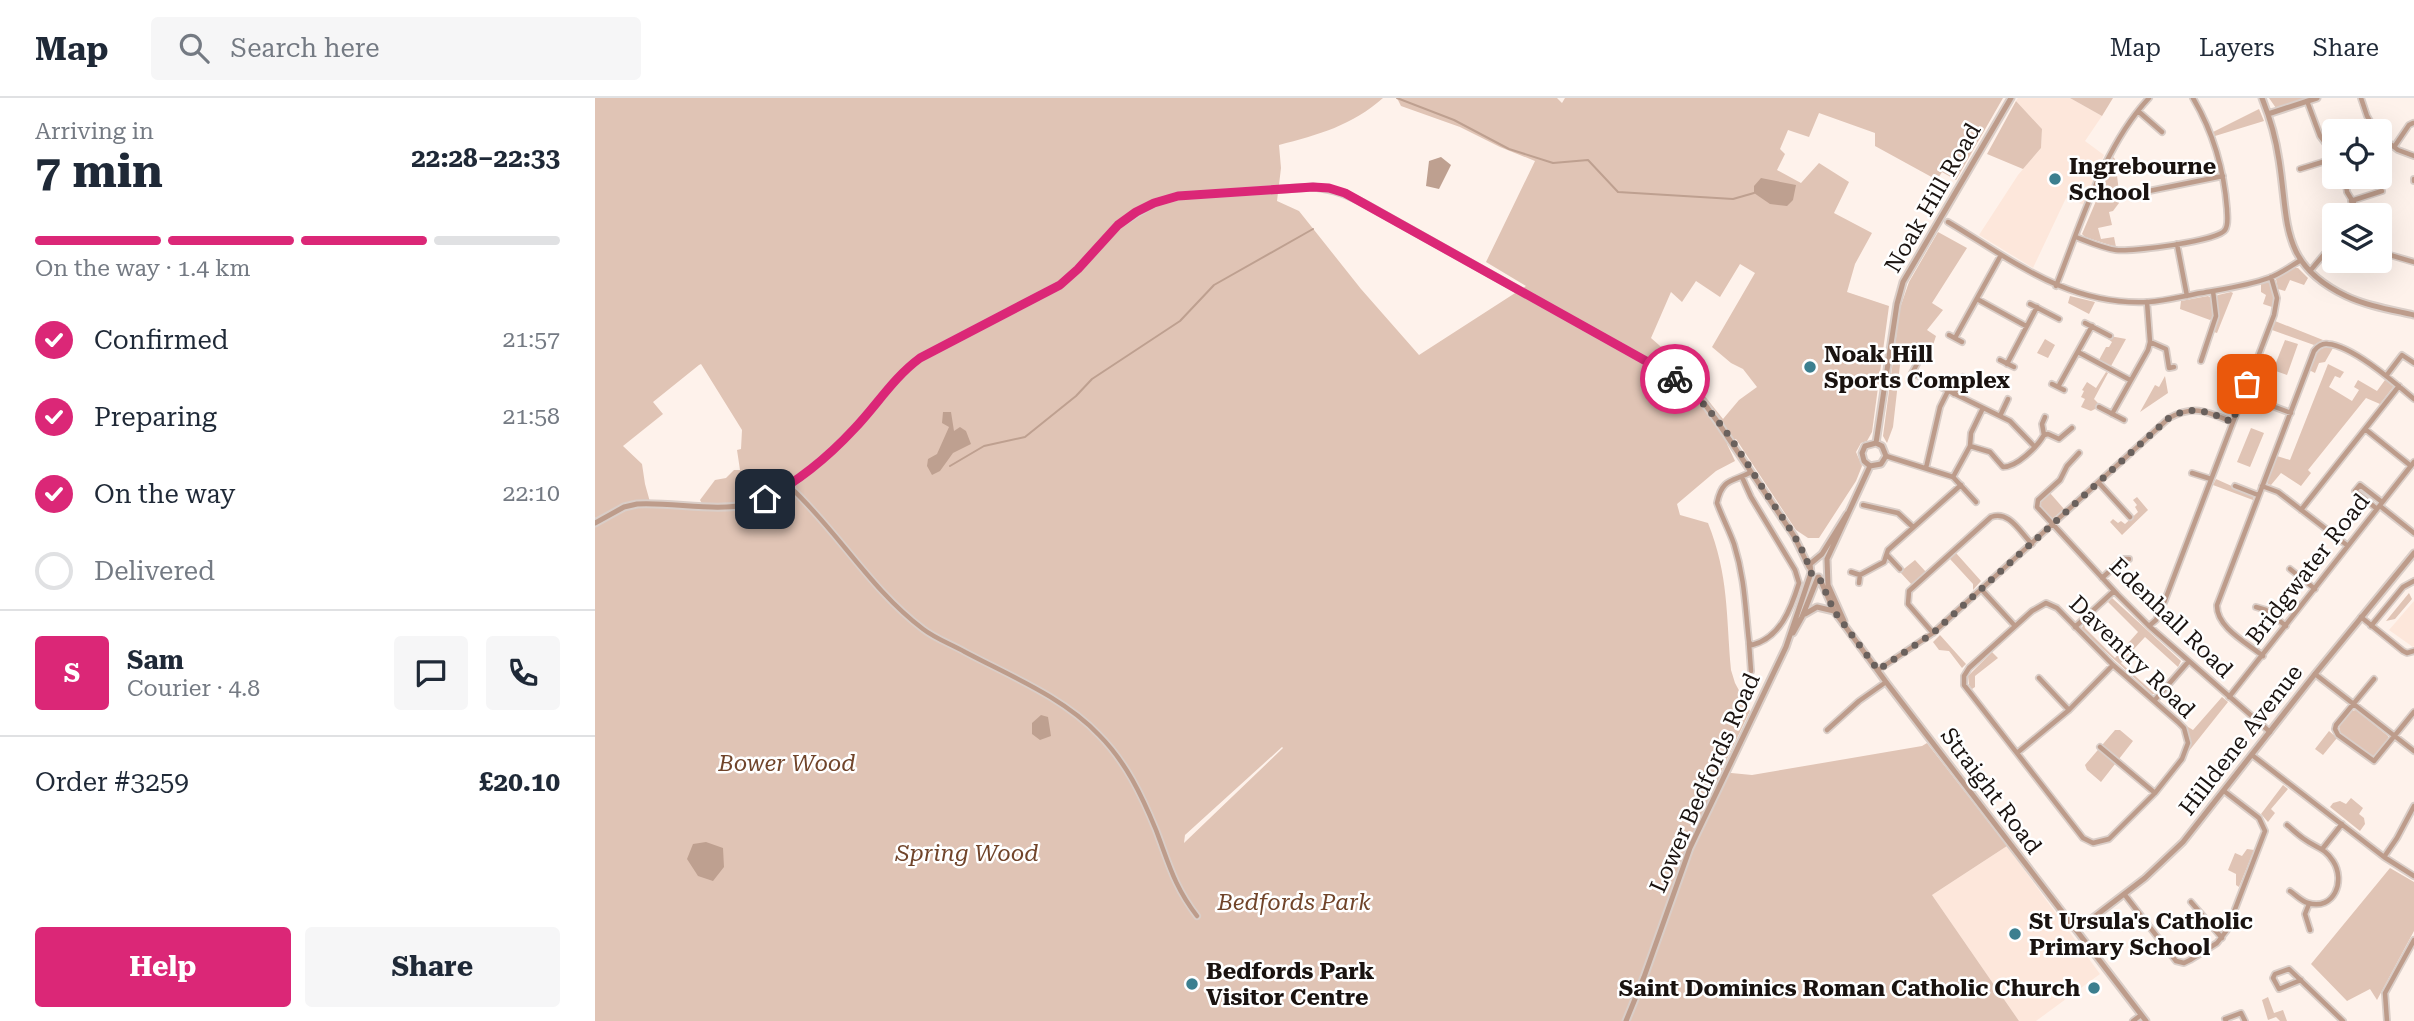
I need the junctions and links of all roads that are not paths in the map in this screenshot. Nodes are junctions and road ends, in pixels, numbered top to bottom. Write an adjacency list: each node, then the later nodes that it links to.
1 (2011, 98): 83 (street, Noak Hill Road)
2 (2149, 98): 8 (street)
3 (2193, 98): 18 (street)
4 (2262, 98): 9 (street)
5 (2317, 98): 7 (street)
6 (2361, 98): 10 (street)
7 (2307, 101): 9 (street); 13 (street)
8 (2138, 111): 12 (street); 19 (street)
9 (2268, 114): 29 (street)
10 (2369, 119)
11 (2413, 123): 14 (street)
12 (2162, 132)
13 (2322, 139)
14 (2393, 148): 15 (street)
15 (2414, 156)
16 (2322, 162): 17 (street)
17 (2300, 169)
18 (2223, 176): 19 (street); 25 (street)
19 (2095, 188): 24 (street)
20 (2347, 189): 22 (street)
21 (2382, 191): 22 (street)
22 (2351, 201)
23 (1948, 222): 26 (street)
24 (2076, 237): 25 (street); 33 (street)
25 (2177, 244): 35 (street)
26 (2001, 254): 33 (street); 36 (street)
27 (2392, 256): 30 (street)
28 (2322, 257): 31 (street)
29 (2301, 260): 31 (street); 32 (street)
30 (2414, 262)
31 (2310, 271): 40 (street)
32 (2271, 278): 34 (street); 69 (street)
33 (2056, 286): 37 (street)
34 (2213, 291): 35 (street); 52 (street)
35 (2187, 296): 37 (street)
36 (1977, 299): 43 (street); 47 (street)
37 (2147, 302): 49 (street)
38 (2030, 303): 39 (street)
39 (2036, 307): 41 (street); 43 (street)
40 (2414, 316)
41 (2059, 319)
42 (2085, 323): 44 (street)
43 (2027, 326): 55 (street)
44 (2092, 326): 46 (street); 50 (street)
45 (1948, 335): 47 (street)
46 (2110, 336)
47 (1955, 338): 48 (street)
48 (1962, 342)
49 (2150, 342): 57 (street); 61 (street)
50 (2078, 352): 61 (street); 65 (street)
51 (2000, 360): 55 (street)
52 (2201, 361)
53 (2414, 363): 59 (street)
54 (1917, 364): 58 (street)
55 (2007, 364): 56 (street)
56 (2014, 367)
57 (2174, 367)
58 (1912, 373): 62 (street); 67 (street)
59 (2386, 376): 64 (street); 74 (street)
60 (1963, 377): 68 (street)
61 (2130, 380): 75 (street)
62 (1909, 381)
63 (2052, 384): 65 (street)
64 (2399, 386): 71 (street); 81 (street)
65 (2058, 387): 66 (street)
66 (2064, 390)
67 (1948, 391): 68 (street); 90 (street)
68 (1954, 394): 73 (street)
69 (2243, 395): 74 (street); 79 (street)
70 (2008, 399): 76 (street)
71 (2414, 399)
72 (2099, 407): 75 (street)
73 (1983, 408): 76 (street); 84 (street)
74 (2291, 413): 100 (street)
75 (2112, 414): 78 (street)
76 (2000, 416): 85 (street)
77 (2045, 417): 82 (street)
78 (2124, 420)
79 (2232, 422): 95 (street); 96 (street)
80 (2072, 428): 82 (street)
81 (2365, 429): 88 (street); 105 (street)
82 (2044, 435): 85 (street)
83 (1876, 443): 87 (street); 89 (street, Noak Hill Road)
84 (1970, 446): 85 (street); 94 (street)
85 (2034, 446)
86 (2079, 453): 109 (street)
87 (1886, 456): 89 (street); 90 (street)
88 (2413, 464): 104 (street, Bridgwater Road)
89 (1870, 466): 106 (street, Noak Hill Road)
90 (1926, 468): 94 (street)
91 (1752, 471): 93 (street); 98 (street); 112 (street)
92 (2192, 473): 95 (street)
93 (1742, 477): 145 (street); 145 (street)
94 (1953, 477): 97 (street)
95 (2211, 479): 139 (street)
96 (2099, 483): 107 (street); 109 (street)
97 (1961, 485): 102 (street); 110 (street)
98 (789, 486): 108 (street); 180 (street)
99 (2235, 486): 101 (street)
100 (2262, 486): 101 (street); 105 (street)
101 (2258, 495): 147 (street)
102 (1976, 502)
103 (1863, 505): 110 (street)
104 (2380, 506): 104 (street); 111 (street); 114 (street, Bridgwater Road)
105 (2301, 510): 114 (street)
106 (1847, 514): 117 (street, Noak Hill Road); 119 (street, Noak Hill Road)
107 (2130, 517)
108 (595, 523)
109 (2052, 525): 113 (street); 127 (street, Edenhall Road)
110 (1913, 527): 116 (street)
111 (2414, 533)
112 (1794, 536): 117 (street); 122 (street)
113 (2032, 544): 131 (street); 143 (street)
114 (2348, 546): 130 (street, Bridgwater Road)
115 (2414, 553): 136 (street, Hilldene Avenue)
116 (1886, 554): 120 (street); 125 (street)
117 (1817, 558): 119 (street); 122 (street, Noak Hill Road)
118 (2129, 559): 127 (street)
119 (1828, 564): 124 (street, Noak Hill Road)
120 (1900, 569)
121 (2290, 569): 130 (street)
122 (1810, 570): 126 (street); 144 (street, Lower Bedfords Road)
123 (1851, 572): 125 (street)
124 (1827, 573): 126 (street); 137 (street, Noak Hill Road)
125 (1860, 575): 129 (street)
126 (1818, 577): 134 (street, Straight Road); 135 (street, Lower Bedfords Road)
127 (2102, 578): 132 (street, Edenhall Road)
128 (2414, 581): 141 (street)
129 (1859, 583)
130 (2315, 589): 140 (street, Bridgwater Road)
131 (1981, 590): 138 (street); 143 (street)
132 (2114, 591): 139 (street, Edenhall Road); 142 (street)
133 (2256, 607): 140 (street)
134 (1834, 611): 135 (street); 137 (street, Straight Road)
135 (1802, 617): 144 (street, Lower Bedfords Road)
136 (2361, 617): 141 (street); 152 (street, Hilldene Avenue)
137 (1846, 626): 150 (street, Straight Road)
138 (2015, 626): 142 (street, Daventry Road); 166 (street, Daventry Road)
139 (2149, 626): 148 (street, Edenhall Road)
140 (2286, 626): 147 (street, Bridgwater Road)
141 (2371, 626): 146 (street)
142 (2075, 627): 149 (street, Daventry Road)
143 (1933, 633): 150 (street)
144 (1789, 639): 187 (street, Lower Bedfords Road)
145 (1749, 642): 151 (street)
146 (2414, 651)
147 (2263, 656): 156 (street, Bridgwater Road)
148 (2189, 661): 156 (street, Edenhall Road); 157 (street)
149 (2113, 665): 157 (street, Daventry Road); 159 (street)
150 (1878, 670): 155 (street, Straight Road)
151 (1751, 671)
152 (2315, 674): 158 (street); 162 (street, Hilldene Avenue)
153 (2039, 678): 159 (street)
154 (2374, 679): 158 (street)
155 (1886, 682): 161 (street); 181 (street, Straight Road)
156 (2229, 696): 162 (street, Edenhall Road)
157 (2154, 701): 169 (street, Daventry Road)
158 (2353, 704): 163 (street); 163 (street)
159 (2069, 710): 166 (street)
160 (2414, 712): 163 (street)
161 (1827, 730)
162 (2270, 732): 167 (street, Hilldene Avenue)
163 (2395, 736): 165 (street)
164 (2100, 747): 169 (street)
165 (2414, 751)
166 (2017, 753): 169 (street, Daventry Road)
167 (2252, 755): 168 (street, Hilldene Avenue); 171 (street)
168 (2224, 791): 177 (street, Hilldene Avenue); 183 (street)
169 (2155, 793)
170 (2414, 806): 174 (street)
171 (2342, 824): 173 (street); 174 (street)
172 (2287, 825): 173 (street)
173 (2323, 848): 179 (street)
174 (2384, 857): 175 (street)
175 (2414, 876)
176 (2290, 891): 179 (street)
177 (2125, 895): 181 (street, Hilldene Avenue); 183 (street)
178 (2191, 902): 183 (street)
179 (2309, 904): 182 (street)
180 (1197, 916)
181 (2077, 930): 186 (street, Straight Road)
182 (2310, 930)
183 (2221, 938)
184 (2414, 940): 193 (street)
185 (2301, 980): 185 (street); 192 (street)
186 (2141, 1015): 188 (street); 189 (street, Straight Road)
187 (1626, 1021)
188 (2133, 1021)
189 (2146, 1021)
190 (2226, 1021): 191 (street)
191 (2245, 1021)
192 (2343, 1021)
193 (2387, 1021)

